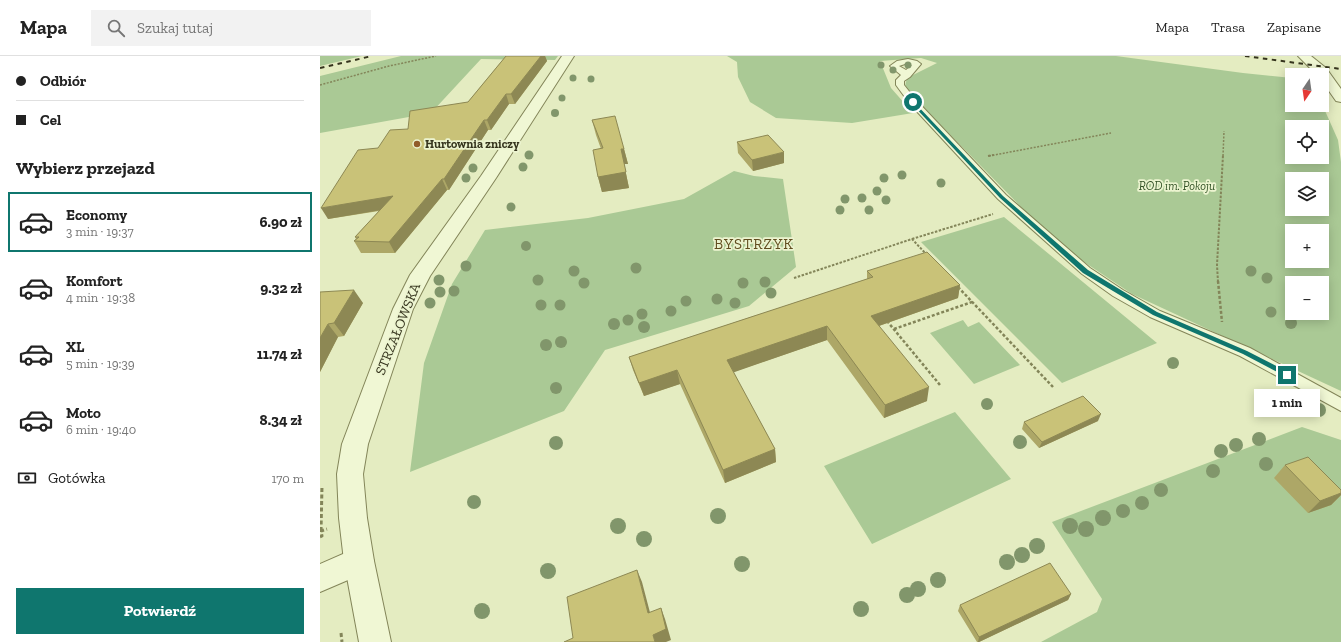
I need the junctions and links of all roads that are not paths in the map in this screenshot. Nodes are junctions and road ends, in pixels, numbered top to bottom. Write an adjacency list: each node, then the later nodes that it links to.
1 (568, 56): 6 (street, STRZAŁOWSKA)
2 (1304, 56): 4 (street)
3 (907, 75): 5 (lane)
4 (1339, 91)
5 (1341, 405)
6 (359, 561): 7 (street); 8 (street, STRZAŁOWSKA)
7 (320, 578)
8 (375, 642)

